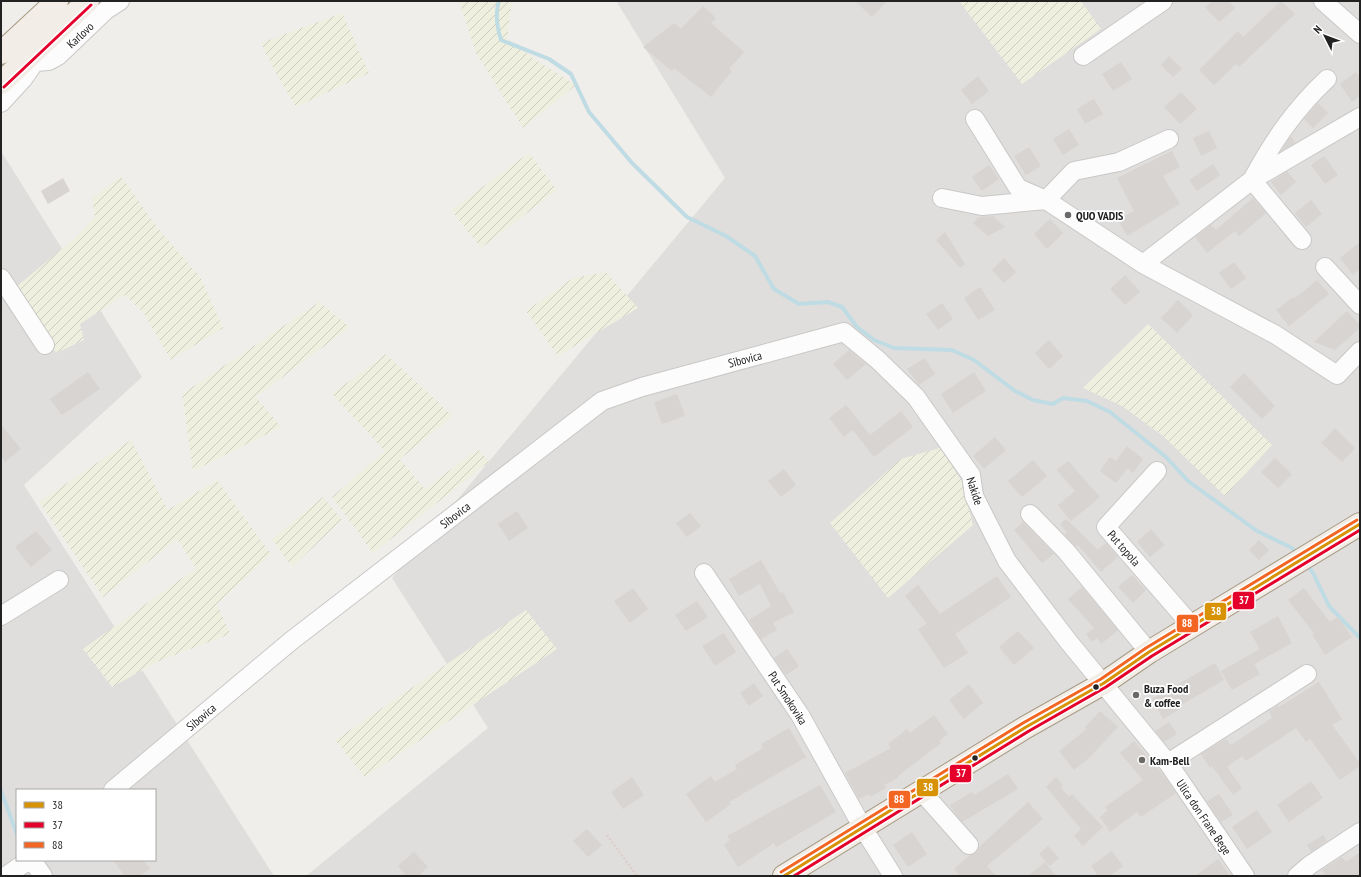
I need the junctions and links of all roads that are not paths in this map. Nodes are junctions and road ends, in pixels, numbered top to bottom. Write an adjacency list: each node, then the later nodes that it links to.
1 (41, 1): 7 (street)
2 (57, 1): 7 (main road)
3 (88, 1): 9 (main road)
4 (120, 1): 12 (street, Karlovo)
5 (1163, 1): 11 (street)
6 (1323, 1): 8 (street)
7 (30, 27): 10 (main road)
8 (1360, 34)
9 (50, 38): 12 (street); 14 (main road)
10 (1, 53)
11 (1083, 56)
12 (36, 62): 15 (street)
13 (1327, 79): 19 (street)
14 (1, 83)
15 (1, 103)
16 (1360, 117): 19 (street)
17 (975, 119): 21 (street)
18 (1169, 139): 21 (street)
19 (1252, 180): 22 (street); 23 (street)
20 (942, 198): 21 (street)
21 (1046, 200): 23 (street)
22 (1302, 240)
23 (1143, 264): 29 (street)
24 (1324, 267): 26 (street)
25 (1, 278): 28 (street)
26 (1360, 305)
27 (844, 332): 39 (street, Nakide); 41 (street, Sibovica)
28 (45, 345)
29 (1360, 351)
30 (1156, 471): 36 (street, Put topola)
31 (1030, 514): 37 (street)
32 (1360, 524): 36 (main road)
33 (704, 573): 43 (street, Put Smokovika)
34 (59, 580): 35 (street)
35 (1, 616)
36 (1192, 626): 37 (main road)
37 (1149, 652): 39 (main road)
38 (1307, 674): 40 (street)
39 (1104, 683): 40 (street, Ulica don Frane Bege); 42 (main road)
40 (1168, 762): 52 (street, Ulica don Frane Bege)
41 (114, 789)
42 (922, 792): 43 (main road); 45 (street)
43 (863, 828): 50 (main road); 51 (street, Put Smokovika)
44 (1360, 832): 53 (street)
45 (969, 845)
46 (28, 861): 48 (street)
47 (31, 861): 49 (street)
48 (6, 876)
49 (43, 876)
50 (784, 876)
51 (893, 876)
52 (1245, 876)
53 (1297, 876)

